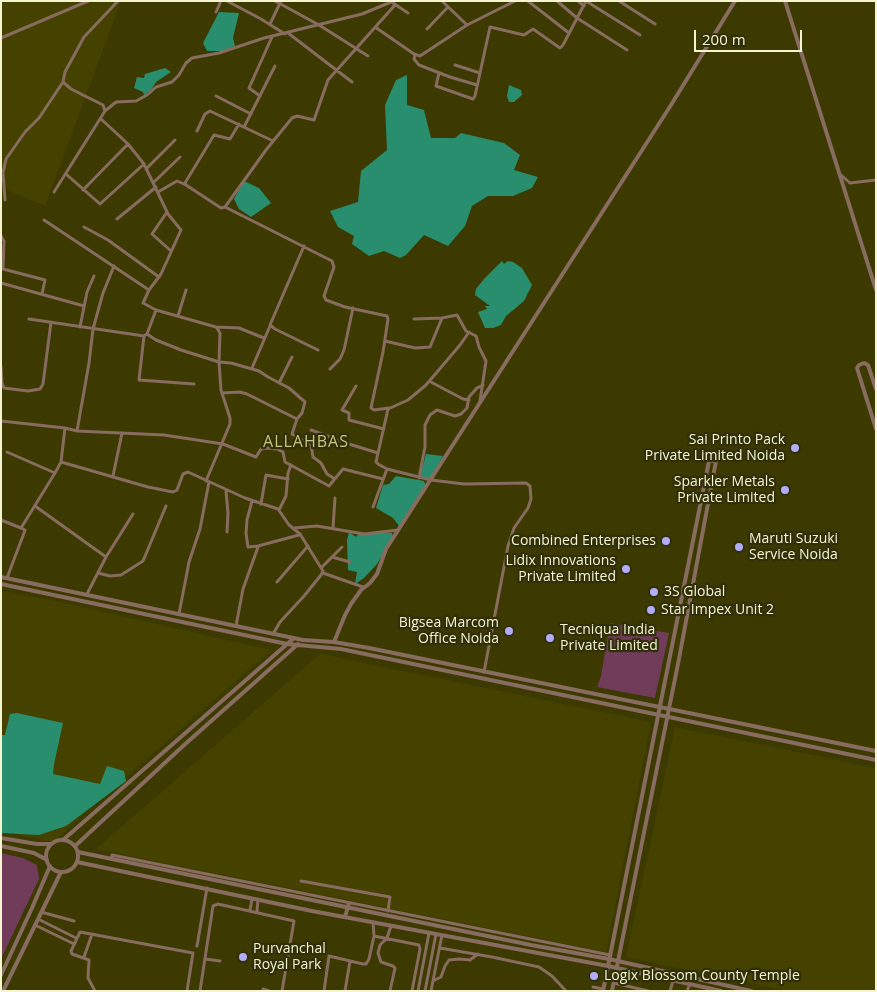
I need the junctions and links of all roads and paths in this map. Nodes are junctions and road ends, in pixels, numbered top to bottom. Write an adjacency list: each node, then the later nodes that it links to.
1 (88, 1): 33 (street)
2 (118, 1): 43 (street)
3 (221, 1): 20 (street)
4 (227, 1): 23 (street)
5 (275, 1): 16 (street)
6 (515, 1): 26 (street)
7 (528, 1): 30 (street)
8 (557, 1): 22 (street)
9 (578, 1): 18 (street)
10 (586, 1): 18 (street); 31 (street)
11 (618, 1): 24 (street)
12 (735, 1): 117 (street)
13 (785, 1): 60 (street)
14 (391, 2): 17 (street); 25 (street)
15 (443, 2): 19 (street)
16 (281, 3): 23 (street); 25 (street)
17 (395, 5): 21 (street); 27 (street)
18 (584, 6): 22 (street)
19 (448, 7): 26 (street); 28 (street)
20 (216, 12)
21 (408, 13)
22 (576, 18): 30 (street); 35 (street)
23 (270, 24): 29 (street)
24 (655, 24)
25 (319, 25): 29 (street); 34 (street)
26 (467, 26): 36 (street)
27 (376, 27): 34 (street); 36 (street)
28 (427, 29)
29 (286, 33): 32 (street); 40 (street)
30 (569, 33): 42 (street)
31 (640, 35)
32 (272, 36): 47 (street); 48 (street)
33 (1, 38)
34 (356, 48): 37 (street); 40 (street)
35 (627, 50)
36 (415, 55): 41 (street)
37 (368, 56)
38 (455, 65): 42 (street)
39 (275, 66): 47 (street)
40 (336, 70): 44 (street); 55 (street)
41 (439, 73): 45 (street); 45 (street)
42 (480, 73): 45 (street)
43 (63, 82): 48 (street); 69 (street)
44 (352, 82)
45 (477, 85)
46 (216, 96): 49 (street)
47 (260, 96): 49 (street)
48 (105, 111): 50 (street)
49 (251, 114): 52 (street)
50 (100, 119): 56 (street); 61 (street)
51 (239, 124): 52 (street); 53 (street); 64 (street)
52 (244, 127): 55 (street)
53 (198, 131)
54 (175, 140): 59 (street)
55 (273, 141): 70 (street)
56 (128, 144): 58 (street); 66 (street)
57 (180, 157): 63 (street)
58 (144, 164): 59 (street); 66 (street)
59 (146, 169): 63 (street)
60 (838, 173): 62 (street); 84 (street)
61 (66, 174): 66 (street); 67 (street)
62 (876, 180)
63 (154, 182): 65 (street)
64 (186, 185): 68 (street); 70 (street)
65 (156, 187): 68 (street); 72 (street)
66 (84, 190)
67 (54, 192)
68 (158, 192): 71 (street)
69 (5, 200)
70 (225, 207): 76 (street)
71 (167, 212): 77 (street); 77 (street)
72 (118, 219)
73 (44, 220): 78 (street)
74 (84, 226): 80 (street)
75 (1, 236): 85 (street)
76 (304, 246): 87 (street); 94 (street)
77 (171, 251): 80 (street)
78 (114, 266): 82 (street); 97 (street)
79 (94, 276): 86 (street)
80 (159, 277): 82 (street)
81 (1, 284): 85 (street)
82 (150, 290): 88 (street)
83 (186, 290): 89 (street)
84 (876, 290)
85 (42, 294): 86 (street)
86 (84, 306): 95 (street)
87 (353, 308): 101 (street); 107 (street)
88 (156, 310): 89 (street); 99 (street)
89 (178, 316): 96 (street)
90 (442, 318): 92 (street); 98 (street); 101 (street)
91 (30, 319): 93 (street)
92 (414, 319)
93 (51, 322): 95 (street); 108 (street)
94 (270, 326): 100 (street); 102 (street)
95 (80, 327): 97 (street)
96 (216, 327): 100 (street); 104 (street)
97 (93, 329): 99 (street); 125 (street)
98 (469, 332): 109 (street); 112 (street)
99 (145, 335): 104 (street); 111 (street)
100 (264, 338): 106 (street)
101 (385, 341): 118 (street)
102 (318, 350)
103 (292, 357): 110 (street)
104 (219, 362): 106 (street); 115 (street)
105 (1, 367): 108 (street)
106 (252, 368): 110 (street)
107 (330, 369)
108 (1, 376)
109 (429, 381): 116 (street); 118 (street)
110 (279, 383): 119 (street)
111 (194, 384)
112 (483, 385): 116 (street); 117 (street)
113 (356, 386): 122 (street)
114 (876, 389): 123 (street)
115 (222, 393): 119 (street); 127 (street)
116 (468, 400): 135 (street)
117 (479, 405): 139 (street)
118 (389, 408): 122 (street)
119 (297, 419): 137 (street)
120 (1, 421): 121 (street)
121 (66, 428): 125 (street); 130 (street)
122 (384, 429): 129 (street)
123 (876, 429)
124 (310, 430): 129 (street)
125 (77, 431): 126 (street)
126 (122, 433): 127 (street); 134 (street)
127 (223, 444): 131 (street); 140 (street)
128 (7, 452): 133 (street)
129 (378, 453): 132 (street)
130 (61, 462): 133 (street); 134 (street)
131 (291, 465): 136 (street); 137 (street)
132 (387, 469): 135 (street); 138 (street)
133 (55, 472): 145 (street)
134 (112, 476): 140 (street)
135 (418, 478): 139 (street)
136 (288, 479): 144 (street); 148 (street)
137 (335, 479): 138 (street)
138 (383, 479): 147 (street)
139 (431, 480): 154 (street); 181 (street)
140 (207, 482): 141 (street); 173 (street)
141 (226, 491): 143 (street); 155 (street)
142 (336, 498): 153 (street)
143 (252, 501): 144 (street); 157 (street)
144 (261, 504): 148 (street)
145 (35, 506): 151 (street); 160 (street)
146 (166, 506): 164 (street)
147 (373, 507)
148 (279, 510): 152 (street)
149 (133, 514): 160 (street)
150 (1, 520): 151 (street)
151 (21, 528): 167 (street)
152 (293, 528): 153 (street); 156 (street)
153 (333, 528): 154 (street)
154 (399, 530): 171 (street)
155 (227, 532)
156 (300, 534): 157 (street); 158 (street)
157 (258, 546): 174 (street)
158 (308, 546): 163 (street); 168 (street)
159 (342, 546): 161 (street)
160 (106, 557): 164 (street)
161 (332, 557): 162 (street); 163 (street)
162 (350, 562)
163 (322, 567): 165 (street)
164 (98, 573): 172 (street)
165 (322, 573): 171 (street); 175 (street)
166 (1, 577): 167 (street)
167 (10, 578): 170 (street); 172 (street)
168 (277, 582)
169 (1, 584): 170 (street)
170 (10, 585): 179 (street)
171 (363, 588): 178 (street)
172 (87, 594): 173 (street)
173 (180, 614): 174 (street)
174 (236, 626): 175 (street)
175 (273, 634): 176 (street)
176 (294, 638): 177 (street); 179 (street)
177 (303, 640): 178 (street); 180 (street)
178 (334, 642): 181 (street)
179 (287, 644): 180 (street); 189 (street)
180 (297, 645): 184 (street); 192 (street)
181 (484, 672): 182 (street)
182 (660, 708): 183 (street); 183 (street); 184 (street)
183 (669, 710): 185 (street); 186 (street)
184 (658, 715): 185 (street); 227 (street)
185 (668, 717): 187 (street); 231 (street)
186 (876, 752)
187 (876, 760)
188 (1, 838): 190 (street)
189 (63, 840): 190 (street); 192 (street)
190 (51, 844): 194 (street)
191 (1, 846): 194 (street)
192 (75, 846): 193 (street)
193 (78, 852): 195 (street); 202 (street)
194 (47, 860): 196 (street)
195 (78, 862): 197 (street); 199 (street)
196 (50, 866): 197 (street); 234 (street)
197 (61, 872): 205 (street)
198 (301, 881): 204 (street)
199 (208, 888): 200 (street); 221 (street)
200 (252, 898): 201 (street); 203 (street)
201 (258, 899): 206 (street); 207 (street)
202 (348, 905): 204 (street); 207 (street); 227 (street)
203 (250, 910): 206 (street); 228 (street)
204 (388, 911): 227 (street)
205 (41, 912): 208 (street); 209 (street)
206 (257, 912): 224 (street)
207 (345, 918): 210 (street)
208 (38, 919): 211 (street); 218 (street)
209 (74, 921)
210 (373, 922): 212 (street); 217 (street)
211 (35, 925): 220 (street); 244 (street)
212 (391, 926): 213 (street); 219 (street)
213 (430, 933): 215 (street); 254 (street)
214 (92, 934): 218 (street); 226 (street); 246 (street)
215 (436, 934): 216 (street); 255 (street)
216 (442, 935): 222 (street); 232 (street)
217 (374, 936): 219 (street); 230 (street)
218 (76, 938): 220 (street)
219 (387, 938): 252 (street); 253 (street)
220 (74, 944): 226 (street)
221 (197, 946)
222 (440, 948): 225 (street); 236 (street)
223 (271, 949): 224 (street)
224 (290, 952): 249 (street)
225 (478, 954): 236 (street); 257 (street)
226 (84, 957): 245 (street)
227 (610, 957): 231 (street); 232 (street)
228 (205, 959): 229 (street); 247 (street)
229 (220, 961)
230 (350, 961): 250 (street); 251 (street)
231 (618, 961): 233 (street); 263 (street)
232 (608, 966): 233 (street); 242 (street)
233 (617, 969): 235 (street); 237 (street)
234 (1, 975)
235 (673, 980): 238 (street); 260 (street)
236 (433, 981): 256 (street)
237 (614, 983): 239 (street); 258 (street)
238 (690, 984): 243 (street); 261 (street)
239 (628, 988): 259 (street)
240 (264, 989): 248 (street)
241 (592, 989): 242 (street)
242 (603, 990)
243 (713, 990): 262 (street)
244 (3, 991)
245 (95, 991)
246 (187, 991)
247 (200, 991)
248 (269, 991)
249 (282, 991)
250 (324, 991)
251 (345, 991)
252 (390, 991)
253 (412, 991)
254 (418, 991)
255 (425, 991)
256 (432, 991)
257 (566, 991)
258 (612, 991)
259 (648, 991)
260 (670, 991)
261 (687, 991)
262 (721, 991)
263 (751, 991)

